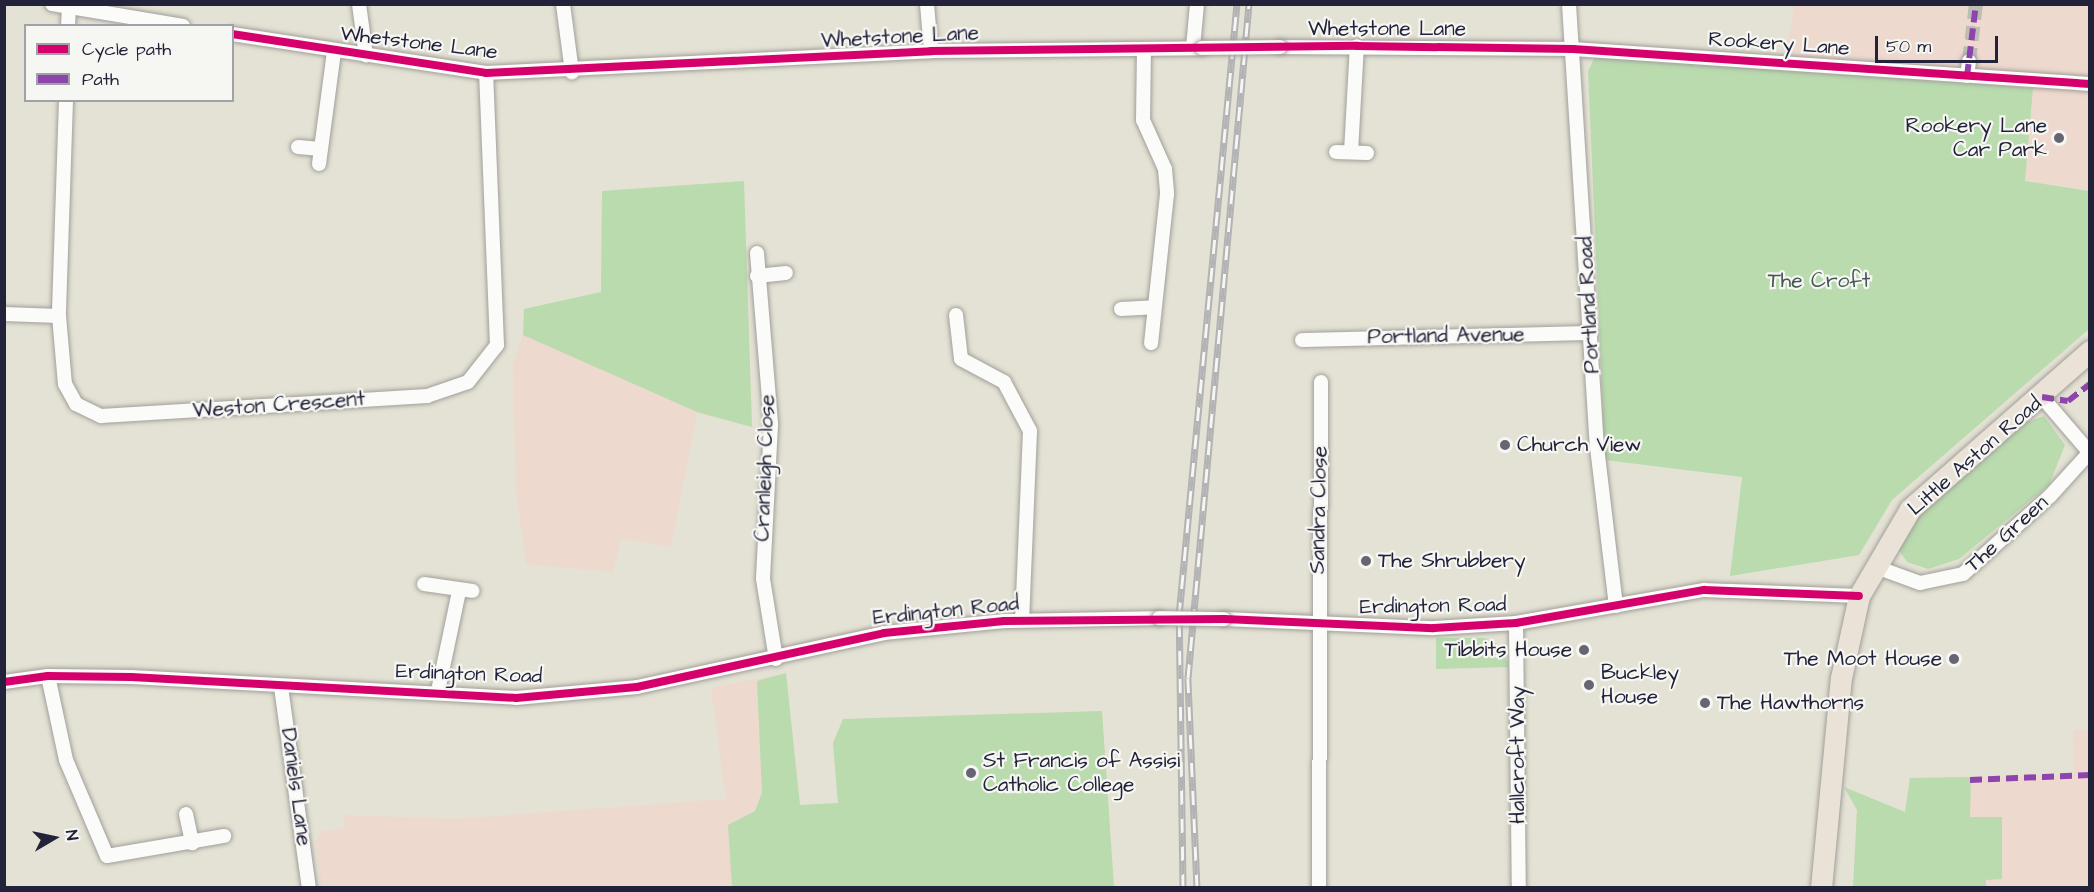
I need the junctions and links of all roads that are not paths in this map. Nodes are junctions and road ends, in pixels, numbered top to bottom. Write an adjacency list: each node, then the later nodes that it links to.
1 (52, 4): 7 (street)
2 (359, 4): 17 (street)
3 (563, 4): 19 (street)
4 (927, 4): 16 (street)
5 (1197, 4): 12 (street)
6 (1569, 4): 14 (street, Portland Road)
7 (69, 7): 8 (street); 9 (street)
8 (68, 24)
9 (171, 24)
10 (234, 34): 15 (street, Whetstone Lane)
11 (1356, 46): 12 (street, Whetstone Lane, bridge); 14 (street, Whetstone Lane); 27 (street)
12 (1198, 48): 13 (street, Whetstone Lane)
13 (1144, 49): 16 (street, Whetstone Lane); 33 (street)
14 (1573, 50): 21 (street, Rookery Lane); 38 (street, Portland Road)
15 (334, 51): 17 (street, Whetstone Lane); 25 (street)
16 (931, 51): 19 (street, Whetstone Lane)
17 (366, 56): 20 (street, Whetstone Lane)
18 (1969, 61): 21 (street)
19 (572, 72): 20 (street, Whetstone Lane)
20 (486, 73): 37 (street, Weston Crescent)
21 (1967, 76): 22 (street, Rookery Lane)
22 (2090, 84)
23 (66, 102): 37 (street, Weston Crescent)
24 (298, 147): 25 (street)
25 (321, 149): 29 (street)
26 (1336, 152): 27 (street)
27 (1351, 152): 28 (street)
28 (1367, 153)
29 (319, 164)
30 (757, 253): 32 (street, Cranleigh Close)
31 (786, 273): 32 (street)
32 (757, 276): 52 (street, Cranleigh Close)
33 (1154, 307): 34 (street); 40 (street)
34 (1121, 309)
35 (4, 314): 37 (street)
36 (956, 315): 49 (street)
37 (59, 316)
38 (1591, 333): 39 (street, Portland Avenue); 48 (street, Portland Road)
39 (1302, 340)
40 (1151, 343)
41 (2090, 351): 43 (main road, Little Aston Road)
42 (1321, 381): 51 (street, Sandra Close)
43 (2042, 397): 44 (street, The Green); 45 (main road, Little Aston Road)
44 (2089, 453): 45 (street, The Green)
45 (1876, 567): 47 (main road, Little Aston Road)
46 (423, 584): 56 (street)
47 (1859, 596): 48 (street, Erdington Road); 63 (main road, Little Aston Road)
48 (1616, 606): 50 (street, Erdington Road)
49 (1022, 620): 51 (street, Erdington Road, bridge); 52 (street, Erdington Road)
50 (1516, 623): 51 (street, Erdington Road); 62 (street, Hallcroft Way)
51 (1320, 624): 61 (street)
52 (776, 659): 56 (street, Erdington Road)
53 (48, 676): 54 (street, Erdington Road); 55 (street, Erdington Road); 59 (street)
54 (4, 682)
55 (281, 687): 56 (street, Erdington Road); 60 (street, Daniels Lane)
56 (438, 691)
57 (186, 814): 59 (street)
58 (224, 836): 59 (street)
59 (192, 843)
60 (309, 888)
61 (1319, 888)
62 (1519, 888)
63 (1821, 888)

